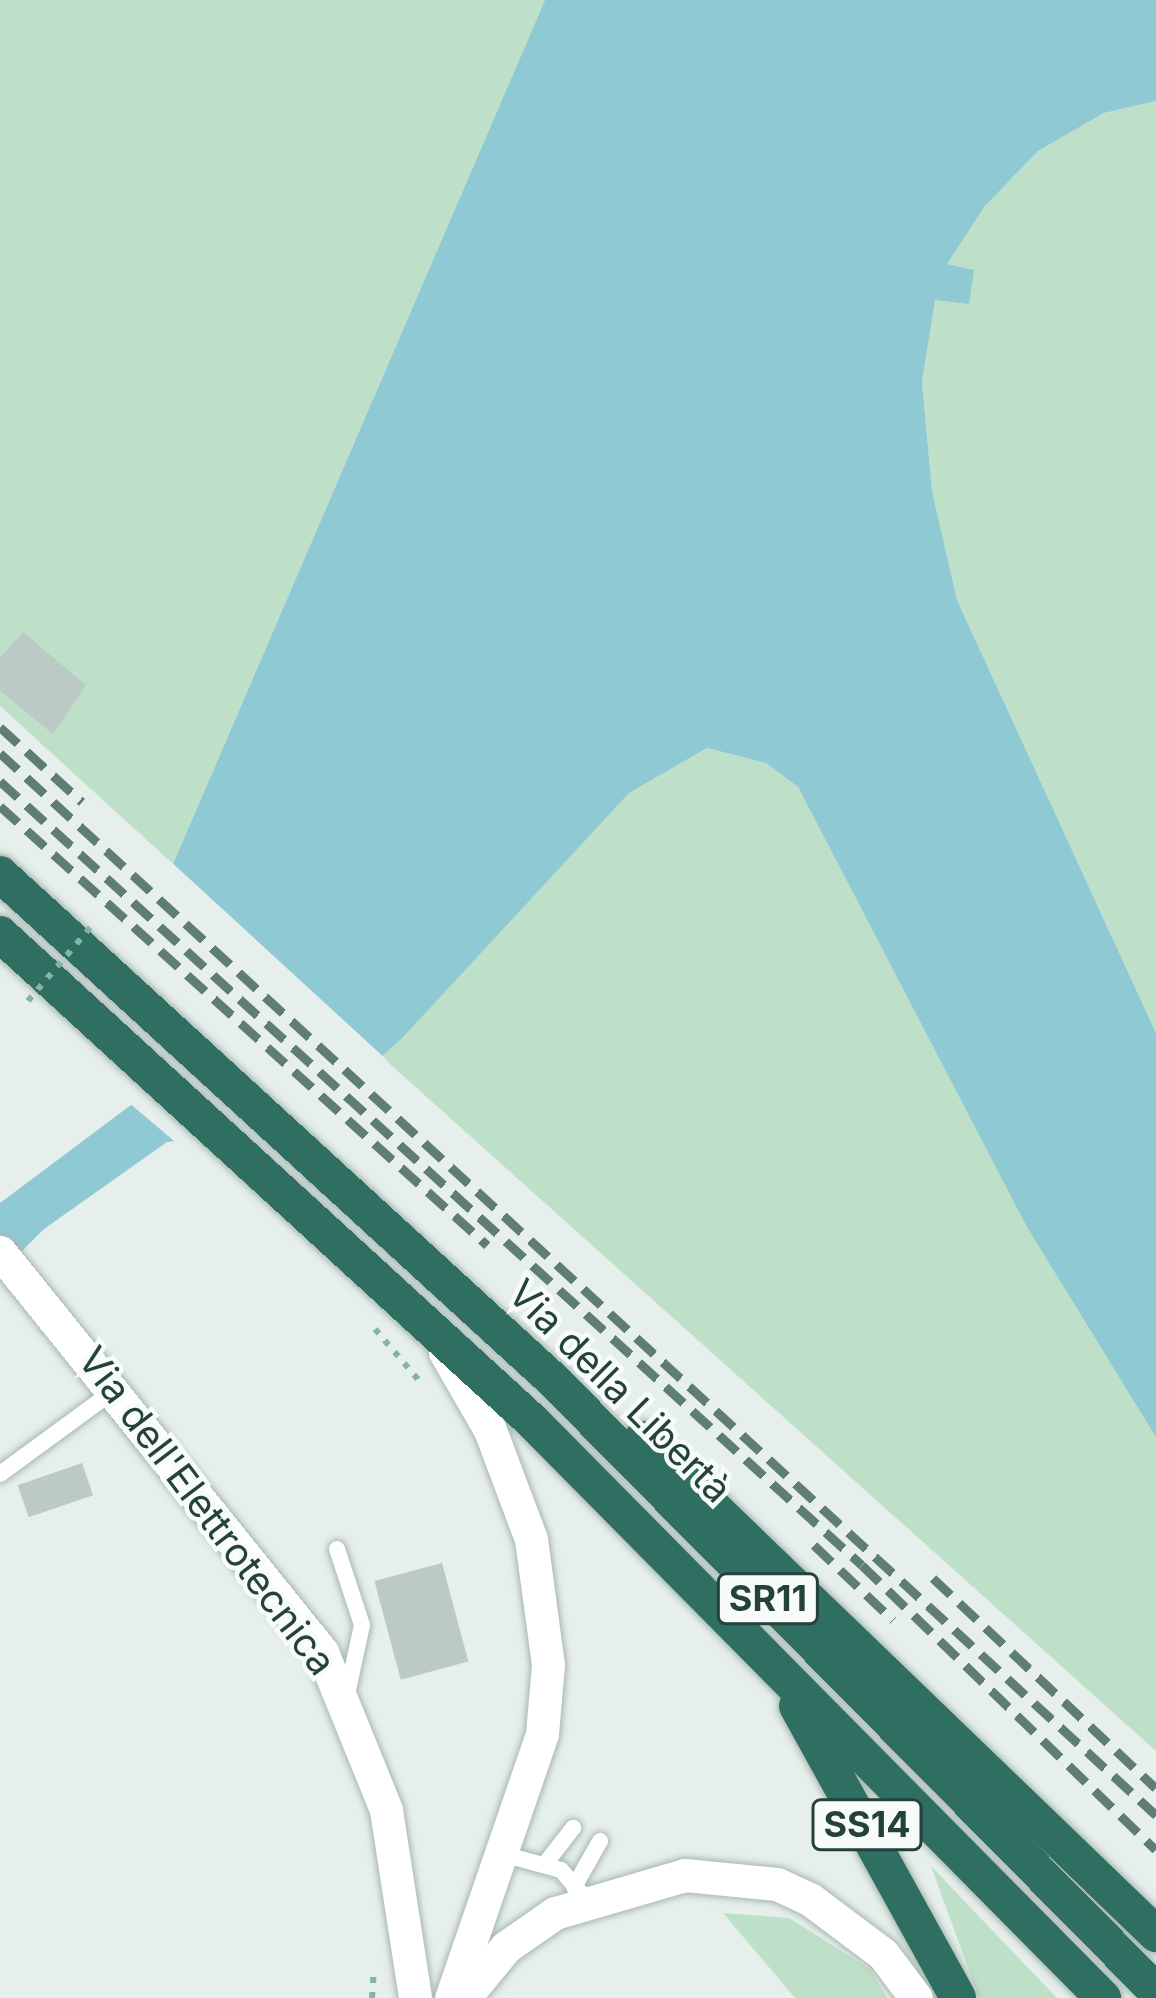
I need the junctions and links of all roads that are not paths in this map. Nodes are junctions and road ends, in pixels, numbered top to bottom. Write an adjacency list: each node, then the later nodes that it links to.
1 (0, 874): 3 (highway, Via della Libertà / SR11)
2 (7, 941): 5 (highway, SR11)
3 (372, 1213): 18 (highway); 19 (highway, Via della Libertà / SR11)
4 (0, 1252): 6 (street, Via dell'Elettrotecnica)
5 (403, 1299): 9 (highway, SR11); 13 (street)
6 (117, 1388): 7 (lane); 10 (street, Via dell'Elettrotecnica)
7 (0, 1474)
8 (337, 1550): 10 (lane)
9 (767, 1657): 24 (highway, SS14); 25 (highway, SR11)
10 (346, 1699): 20 (street, Via dell'Elettrotecnica)
11 (572, 1828): 14 (lane)
12 (600, 1841): 16 (lane)
13 (506, 1855): 14 (lane); 15 (street)
14 (545, 1864): 16 (lane)
15 (490, 1891): 17 (street); 21 (street)
16 (580, 1893): 17 (street); 23 (street)
17 (533, 1926): 22 (street)
18 (1156, 1934)
19 (1156, 1991)
20 (415, 1998)
21 (451, 1998)
22 (464, 1998)
23 (916, 1998)
24 (958, 1998)
25 (1102, 1998)

